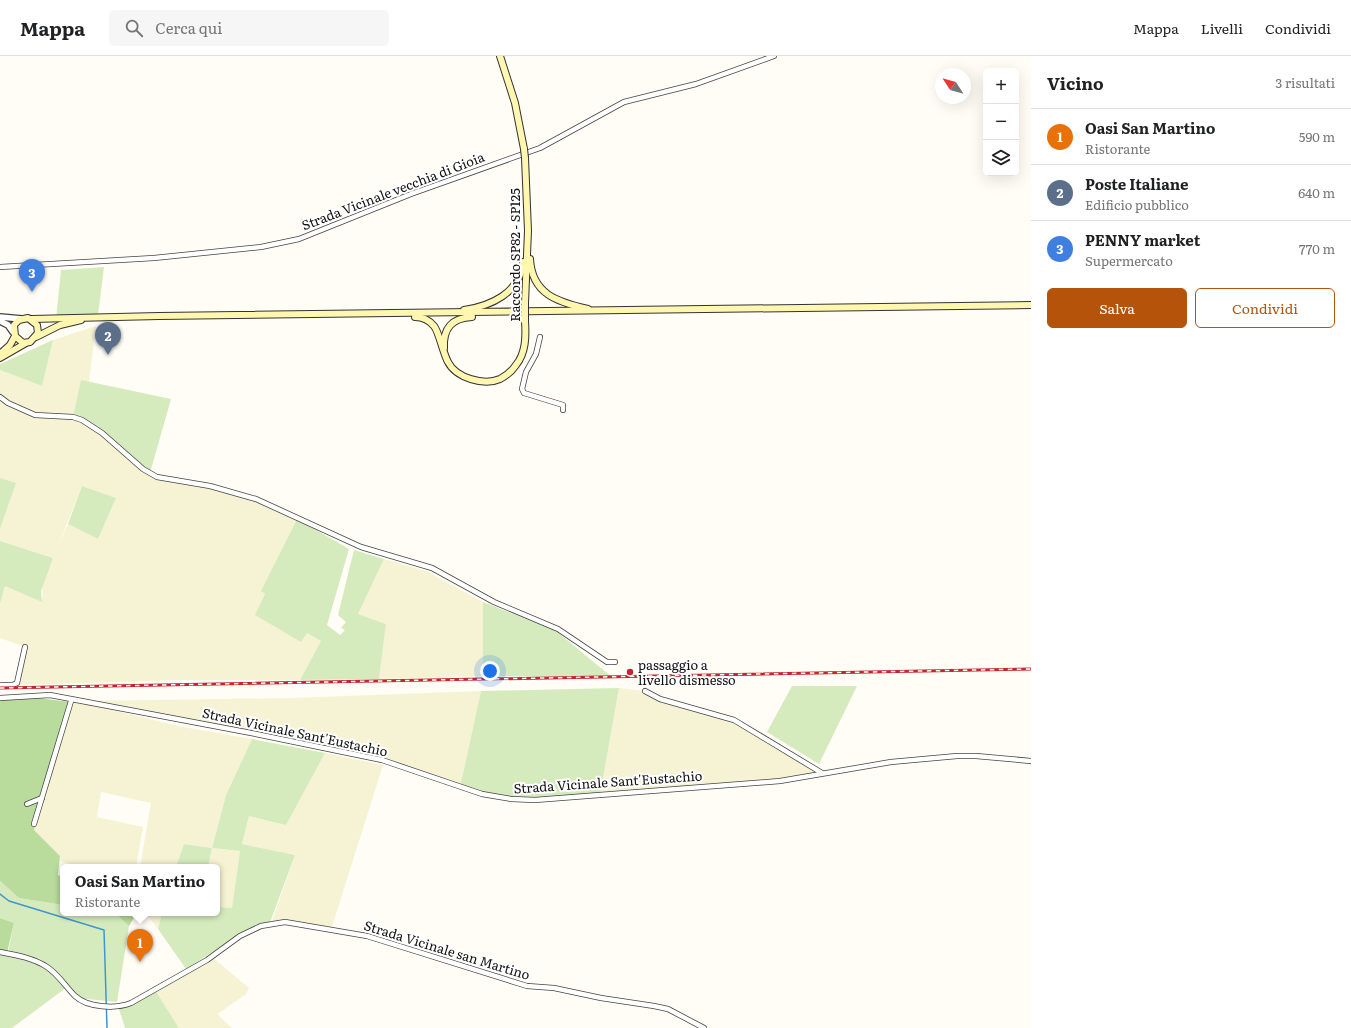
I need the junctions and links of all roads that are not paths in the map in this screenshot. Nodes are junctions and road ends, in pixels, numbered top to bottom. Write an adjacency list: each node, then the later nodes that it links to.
1 (500, 56): 3 (main road, Raccordo SP82 - SP125, bridge)
2 (774, 56): 4 (street, Strada Vicinale vecchia di Gioia)
3 (527, 237): 6 (main road); 9 (main road); 19 (main road, Raccordo SP82 - SP125, bridge)
4 (0, 267)
5 (1031, 305): 6 (main road)
6 (599, 311): 7 (main road)
7 (508, 312): 9 (main road); 19 (main road)
8 (390, 314): 9 (main road); 10 (main road); 19 (main road, Raccordo SP82 - SP125)
9 (444, 314)
10 (113, 316): 13 (main road); 16 (main road)
11 (0, 317): 12 (street)
12 (22, 319): 13 (main road); 15 (main road)
13 (31, 319): 16 (main road)
14 (0, 321): 15 (street)
15 (14, 334): 18 (main road); 20 (main road)
16 (36, 337): 18 (main road)
17 (540, 337): 23 (street)
18 (26, 343): 21 (main road)
19 (444, 352)
20 (0, 354)
21 (0, 358)
22 (0, 397): 25 (street)
23 (563, 410)
24 (26, 647): 26 (street)
25 (615, 662)
26 (0, 685)
27 (645, 691): 31 (street)
28 (0, 698): 29 (street, Strada Vicinale Sant'Eustachio)
29 (71, 701): 31 (street, Strada Vicinale Sant'Eustachio); 32 (street)
30 (1031, 761): 31 (street, Strada Vicinale Sant'Eustachio)
31 (822, 772)
32 (42, 798): 33 (street); 34 (street)
33 (27, 804)
34 (34, 824)
35 (0, 952): 36 (street, Strada Vicinale san Martino)
36 (704, 1028)

